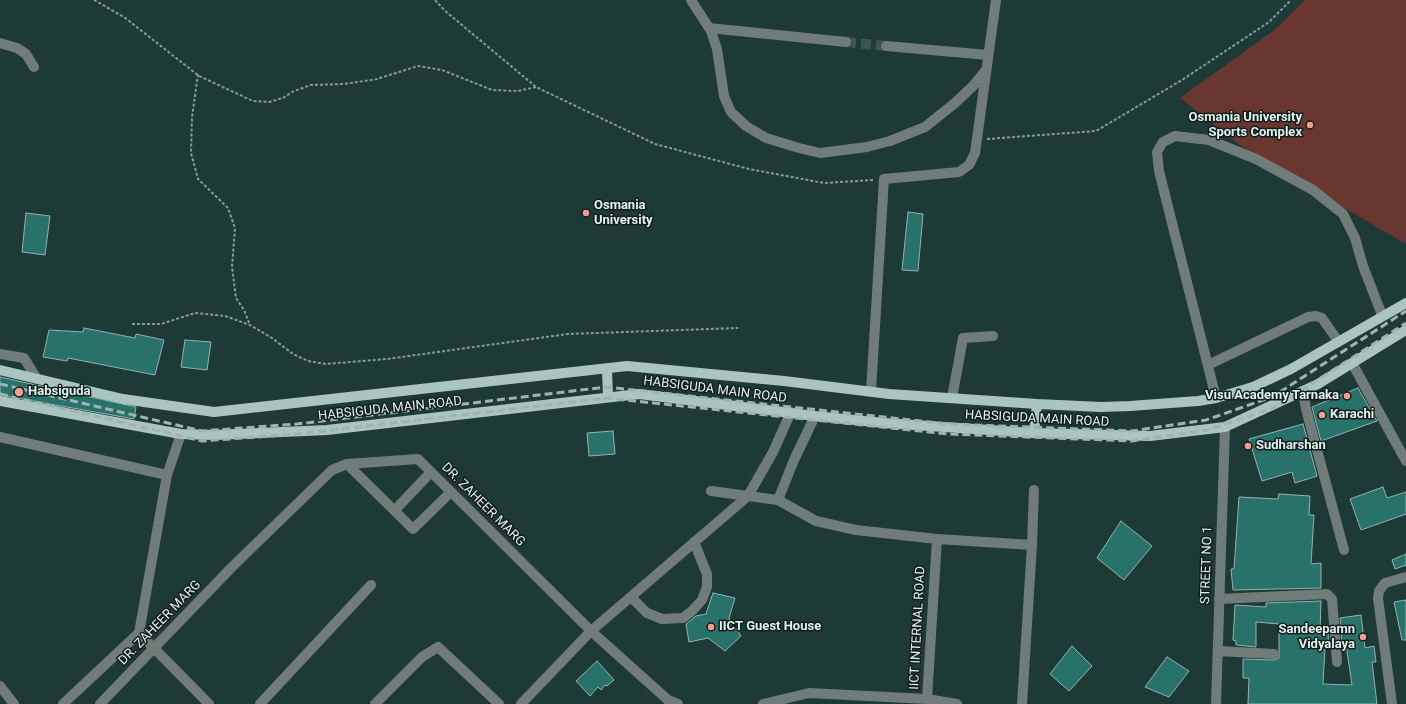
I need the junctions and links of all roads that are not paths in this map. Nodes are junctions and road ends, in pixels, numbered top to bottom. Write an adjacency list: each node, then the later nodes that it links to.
1 (691, 0): 3 (street)
2 (996, 0): 7 (street)
3 (709, 28): 4 (street); 9 (street)
4 (846, 42)
5 (0, 43): 8 (street)
6 (886, 46): 7 (street)
7 (988, 55): 9 (street)
8 (34, 67)
9 (987, 69): 22 (street)
10 (1406, 303): 11 (main road, HABSIGUDA MAIN ROAD)
11 (1382, 315): 14 (main road, HABSIGUDA MAIN ROAD); 17 (street)
12 (1406, 330): 16 (main road, HABSIGUDA MAIN ROAD)
13 (993, 336): 24 (street)
14 (1338, 341): 17 (street); 25 (main road, HABSIGUDA MAIN ROAD)
15 (0, 354): 20 (street)
16 (1352, 363): 21 (main road, HABSIGUDA MAIN ROAD); 34 (street)
17 (1208, 365): 25 (street)
18 (607, 369): 20 (main road, HABSIGUDA MAIN ROAD); 22 (main road, HABSIGUDA MAIN ROAD); 23 (main road)
19 (0, 370): 20 (main road, HABSIGUDA MAIN ROAD)
20 (36, 379)
21 (1303, 390): 30 (main road, HABSIGUDA MAIN ROAD); 47 (street)
22 (871, 391): 24 (main road, HABSIGUDA MAIN ROAD)
23 (608, 397): 28 (main road, HABSIGUDA MAIN ROAD); 32 (main road, HABSIGUDA MAIN ROAD)
24 (952, 398): 27 (main road, HABSIGUDA MAIN ROAD)
25 (1216, 398): 27 (main road, HABSIGUDA MAIN ROAD)
26 (0, 401): 32 (main road, HABSIGUDA MAIN ROAD)
27 (1037, 404): 31 (main road)
28 (791, 412): 29 (main road, HABSIGUDA MAIN ROAD); 41 (street)
29 (815, 416): 31 (main road, HABSIGUDA MAIN ROAD); 42 (street)
30 (1225, 427): 31 (main road, HABSIGUDA MAIN ROAD); 51 (street, STREET NO 1)
31 (1034, 433)
32 (181, 434): 37 (street)
33 (0, 437): 37 (street)
34 (1406, 461)
35 (347, 464): 36 (street, DR. ZAHEER MARG); 43 (street); 54 (street, DR. ZAHEER MARG)
36 (431, 472): 40 (street, DR. ZAHEER MARG); 43 (street)
37 (167, 475): 53 (street)
38 (1034, 490): 46 (street)
39 (710, 491): 41 (street)
40 (451, 492): 43 (street); 52 (street, DR. ZAHEER MARG)
41 (748, 496): 42 (street); 45 (street)
42 (778, 500): 44 (street)
43 (395, 510)
44 (936, 539): 46 (street); 59 (street, IICT INTERNAL ROAD)
45 (694, 542): 50 (street); 50 (street)
46 (1032, 545): 72 (street)
47 (1344, 550)
48 (1406, 577): 74 (street)
49 (371, 585): 65 (street)
50 (631, 597): 52 (street)
51 (1219, 599): 55 (street, STREET NO 1); 57 (street)
52 (591, 631): 68 (street); 69 (street)
53 (139, 633): 54 (street); 62 (street)
54 (154, 648): 63 (street, DR. ZAHEER MARG); 64 (street)
55 (1218, 652): 56 (street); 73 (street, STREET NO 1)
56 (1274, 654)
57 (1337, 662)
58 (0, 686): 61 (street)
59 (927, 699): 60 (street, IICT INTERNAL ROAD); 71 (street)
60 (859, 700): 70 (street, IICT INTERNAL ROAD)
61 (14, 704)
62 (63, 704)
63 (100, 704)
64 (209, 704)
65 (260, 704)
66 (375, 704): 67 (street)
67 (499, 704)
68 (521, 704)
69 (678, 704)
70 (763, 704)
71 (957, 704)
72 (1022, 704)
73 (1216, 704)
74 (1392, 704)

